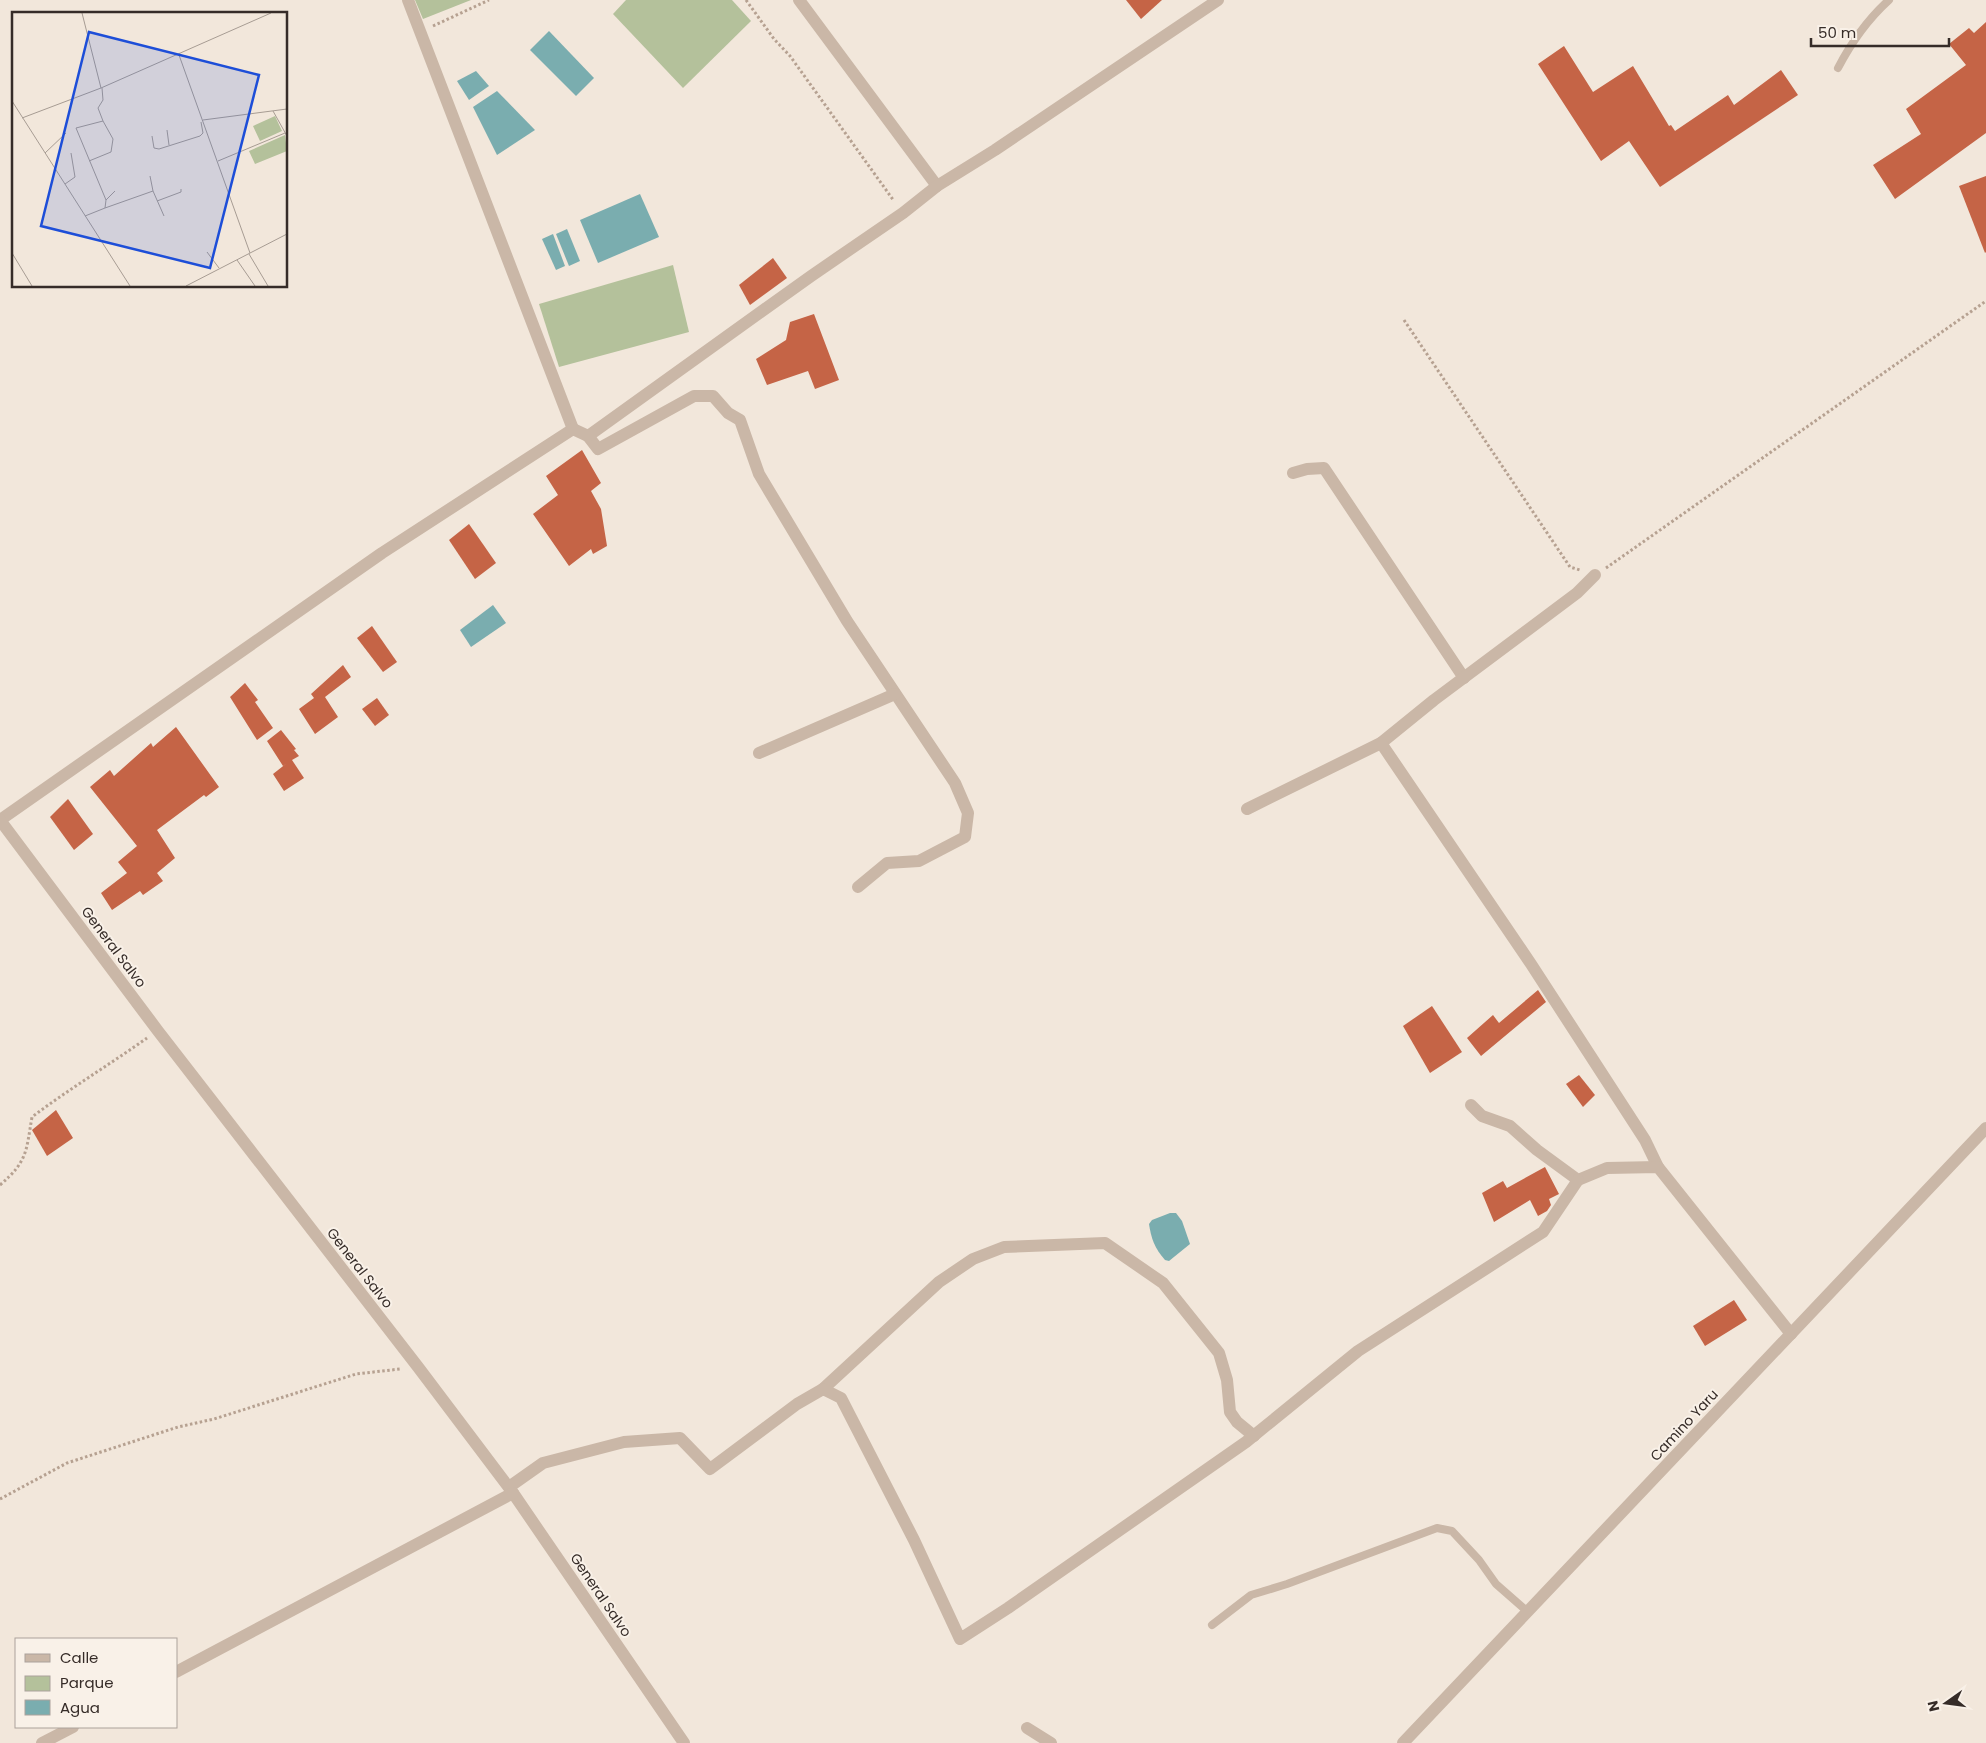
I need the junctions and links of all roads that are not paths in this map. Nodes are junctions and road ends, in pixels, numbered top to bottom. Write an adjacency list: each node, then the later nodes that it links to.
1 (408, 0): 7 (street)
2 (799, 0): 6 (street)
3 (1218, 0): 6 (street)
4 (1889, 0): 5 (lane)
5 (1838, 68)
6 (937, 186): 8 (street)
7 (573, 429): 8 (street); 16 (street)
8 (588, 436): 12 (street)
9 (1293, 473): 11 (street)
10 (1595, 575): 11 (street)
11 (1464, 678): 13 (street)
12 (895, 694): 14 (street); 17 (street)
13 (1380, 742): 15 (street); 20 (street)
14 (759, 753)
15 (1247, 809)
16 (0, 820): 25 (street, General Salvo)
17 (858, 887)
18 (1471, 1105): 21 (street)
19 (1986, 1128): 22 (street, Camino Yaru)
20 (1658, 1167): 21 (street); 22 (street)
21 (1578, 1180): 24 (street)
22 (1791, 1334): 26 (street, Camino Yaru)
23 (823, 1389): 24 (street); 24 (street); 25 (street)
24 (1254, 1436)
25 (511, 1490): 28 (street); 32 (street, General Salvo)
26 (1528, 1612): 27 (lane); 34 (street, Camino Yaru)
27 (1212, 1625)
28 (178, 1671)
29 (71, 1728): 31 (street)
30 (1027, 1728): 33 (street)
31 (42, 1743)
32 (684, 1743)
33 (1052, 1743)
34 (1404, 1743)

